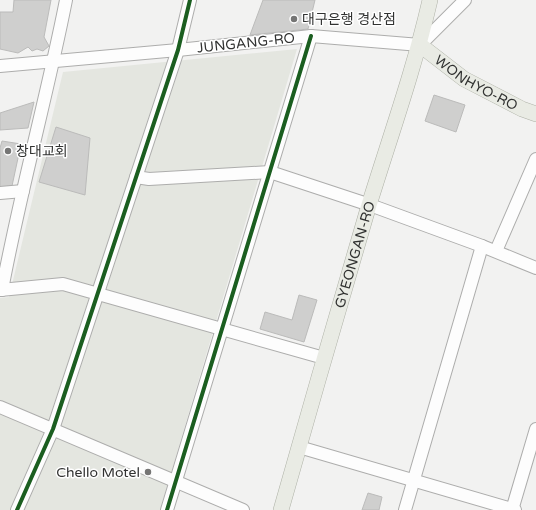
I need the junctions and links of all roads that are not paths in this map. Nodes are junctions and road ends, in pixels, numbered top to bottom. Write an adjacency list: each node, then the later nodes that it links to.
1 (66, 0): 8 (street)
2 (190, 0): 7 (street)
3 (430, 0): 6 (main road, GYEONGAN-RO)
4 (465, 0): 6 (street)
5 (310, 36): 6 (street, JUNGANG-RO); 7 (street, JUNGANG-RO); 12 (street)
6 (420, 46): 10 (main road, WONHYO-RO); 16 (main road, GYEONGAN-RO)
7 (178, 50): 8 (street, JUNGANG-RO); 13 (street)
8 (54, 62): 9 (street, JUNGANG-RO); 14 (street)
9 (0, 66)
10 (536, 114)
11 (536, 159): 18 (street)
12 (270, 172): 13 (street); 16 (street); 22 (street)
13 (136, 177): 21 (street)
14 (23, 191): 15 (street); 20 (street)
15 (0, 192)
16 (370, 205): 17 (street); 23 (main road, GYEONGAN-RO)
17 (482, 246): 18 (street); 28 (street)
18 (496, 251): 19 (street)
19 (536, 268)
20 (1, 290): 21 (street)
21 (98, 293): 22 (street); 25 (street)
22 (222, 329): 23 (street); 29 (street)
23 (324, 358): 27 (main road, GYEONGAN-RO)
24 (0, 407): 25 (street)
25 (53, 429): 29 (street); 30 (street)
26 (536, 430): 35 (street)
27 (299, 447): 28 (street); 33 (main road, GYEONGAN-RO)
28 (413, 480): 34 (street); 35 (street)
29 (176, 481): 31 (street); 32 (street)
30 (17, 510)
31 (167, 510)
32 (243, 510)
33 (281, 510)
34 (404, 510)
35 (513, 510)

